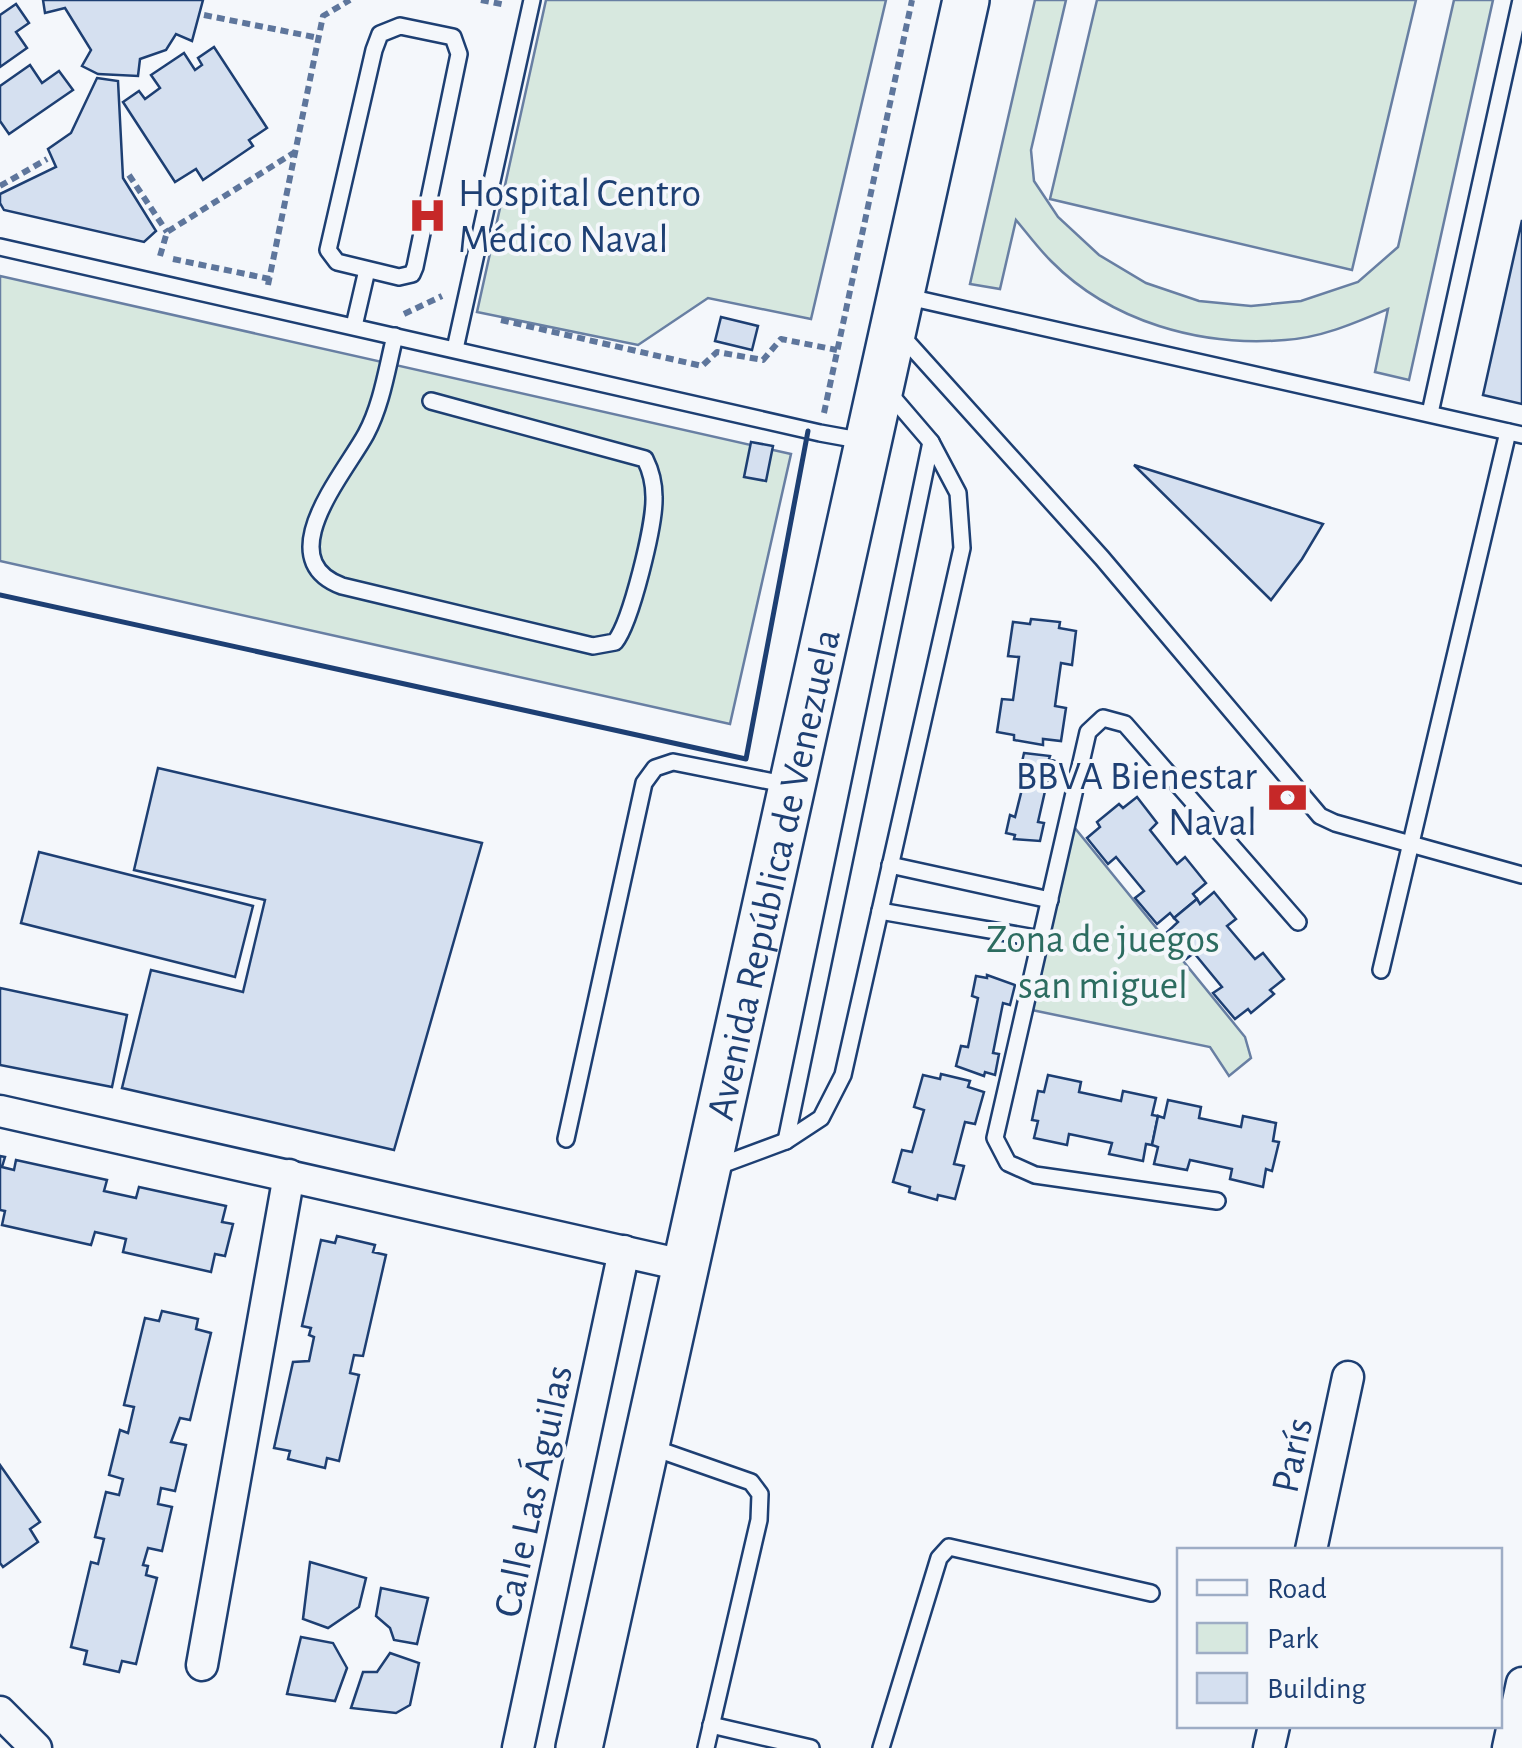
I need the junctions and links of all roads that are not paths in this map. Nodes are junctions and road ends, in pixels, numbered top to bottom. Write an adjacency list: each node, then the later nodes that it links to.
1 (532, 0): 9 (lane)
2 (966, 0): 6 (main road, Avenida República de Venezuela)
3 (1522, 0): 12 (lane)
4 (0, 247): 7 (lane)
5 (367, 270): 5 (lane); 7 (lane)
6 (897, 310): 10 (main road, Avenida República de Venezuela); 12 (lane); 17 (lane)
7 (354, 326): 8 (lane)
8 (396, 336): 9 (lane); 11 (lane)
9 (455, 349): 14 (lane)
10 (881, 383): 14 (main road, Avenida República de Venezuela); 15 (lane)
11 (431, 402)
12 (1430, 414): 13 (lane)
13 (1515, 433): 17 (lane)
14 (868, 441): 16 (main road, Avenida República de Venezuela)
15 (931, 442): 18 (lane); 27 (lane)
16 (793, 786): 26 (lane); 28 (main road, Avenida República de Venezuela)
17 (1411, 843): 19 (lane); 24 (lane)
18 (890, 865): 20 (lane); 21 (lane)
19 (1522, 876)
20 (1050, 900): 22 (lane); 23 (lane)
21 (880, 911): 23 (lane); 27 (lane)
22 (1298, 922)
23 (1041, 939): 30 (lane)
24 (1381, 970)
25 (0, 1111): 29 (street)
26 (566, 1140)
27 (786, 1141): 28 (lane)
28 (708, 1170): 32 (main road, Avenida República de Venezuela)
29 (289, 1175): 31 (street); 37 (street)
30 (1218, 1201)
31 (624, 1251): 32 (street); 42 (street, Calle Las Águilas)
32 (687, 1266): 34 (main road, Avenida República de Venezuela)
33 (1348, 1377): 35 (street, París)
34 (646, 1445): 40 (lane); 43 (main road, Avenida República de Venezuela)
35 (1311, 1548)
36 (1150, 1593): 46 (lane)
37 (202, 1665)
38 (1522, 1683): 47 (street)
39 (0, 1712): 41 (street)
40 (711, 1725): 44 (lane); 45 (lane)
41 (36, 1748)
42 (518, 1748)
43 (579, 1748)
44 (706, 1748)
45 (811, 1748)
46 (881, 1748)
47 (1508, 1748)

